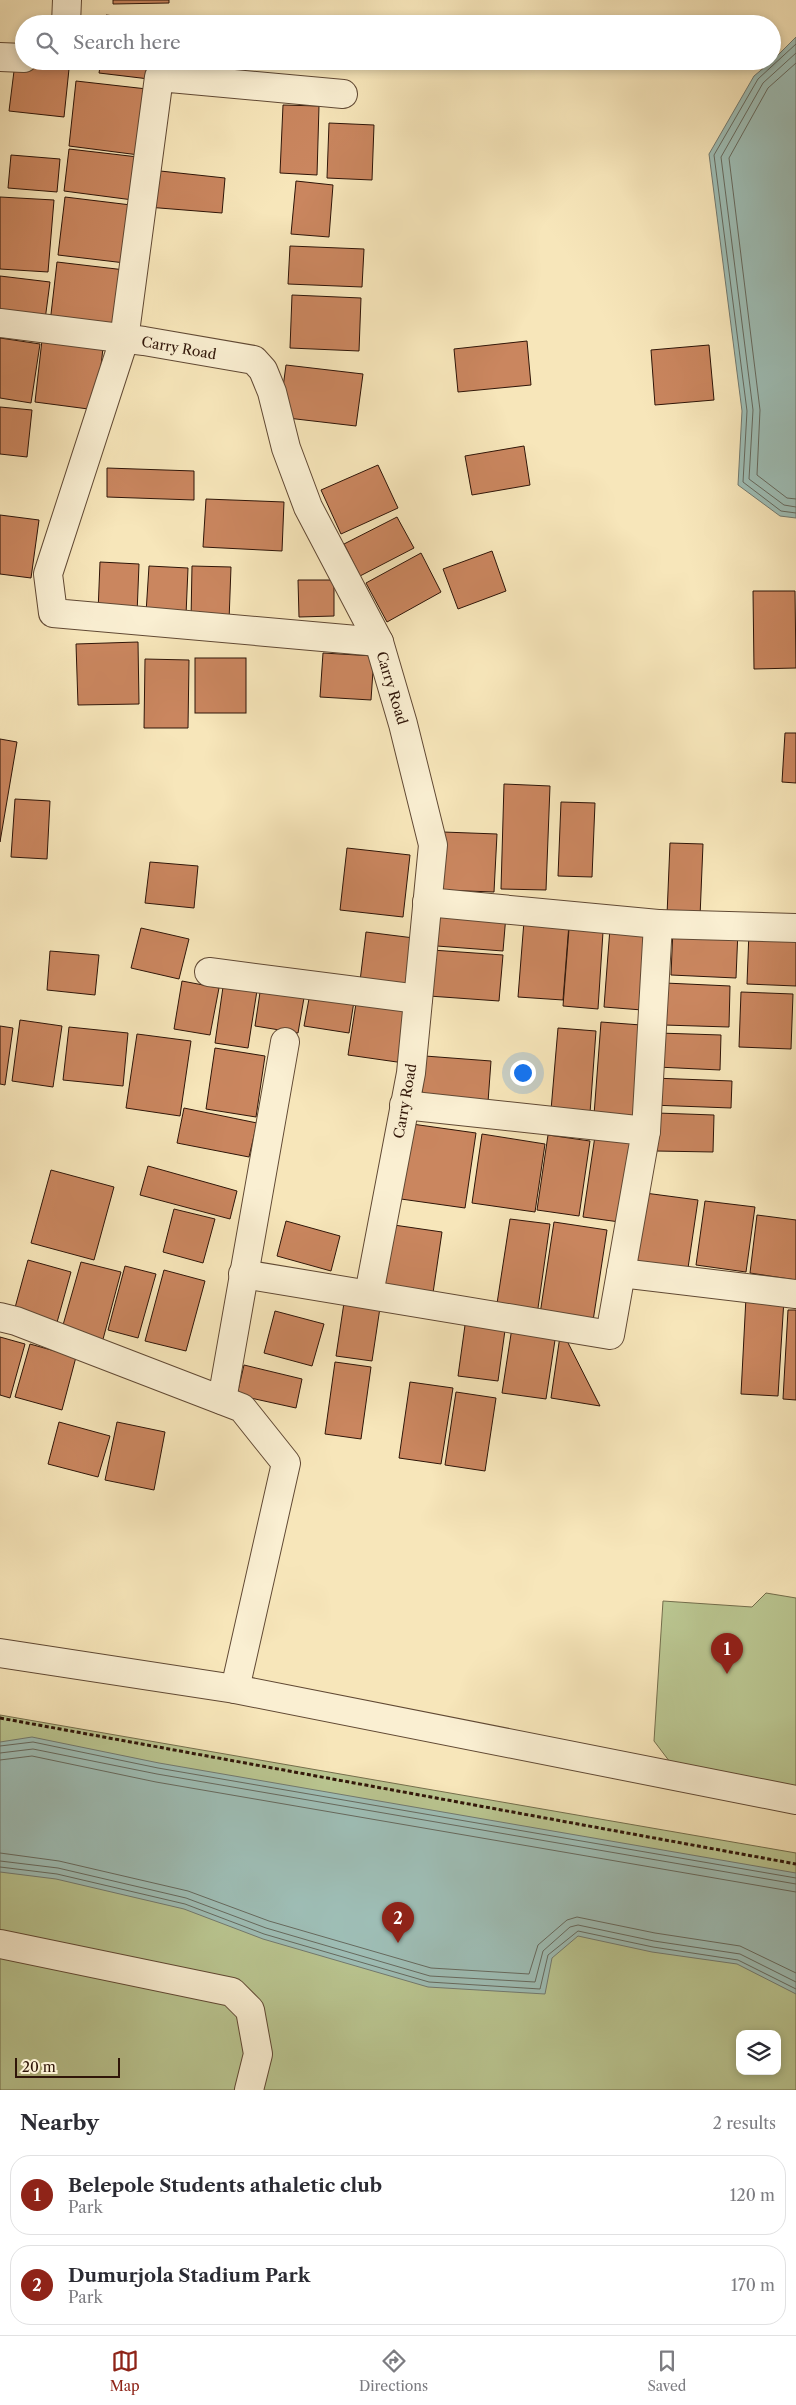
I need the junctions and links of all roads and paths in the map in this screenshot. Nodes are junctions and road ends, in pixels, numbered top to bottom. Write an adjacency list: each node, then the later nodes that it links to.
1 (67, 0): 2 (street)
2 (66, 15)
3 (0, 57): 4 (street)
4 (15, 58)
5 (343, 94): 7 (street)
6 (0, 323): 7 (street, Carry Road)
7 (124, 340): 8 (street, Carry Road); 8 (street)
8 (379, 642): 9 (street, Carry Road)
9 (428, 902): 10 (street); 13 (street, Carry Road)
10 (658, 924): 11 (street); 16 (street)
11 (796, 928)
12 (209, 972): 13 (street)
13 (418, 999): 15 (street, Carry Road)
14 (285, 1042): 18 (street)
15 (404, 1106): 16 (street); 19 (street, Carry Road)
16 (646, 1131): 17 (street)
17 (621, 1273): 19 (street); 20 (street)
18 (244, 1274): 19 (street); 22 (street)
19 (369, 1294)
20 (796, 1294)
21 (0, 1317): 22 (street)
22 (222, 1400): 24 (street)
23 (0, 1653): 24 (street)
24 (235, 1688): 26 (street)
25 (0, 1718): 27 (path)
26 (796, 1800)
27 (796, 1864)
28 (0, 1944): 29 (street)
29 (249, 2090)

